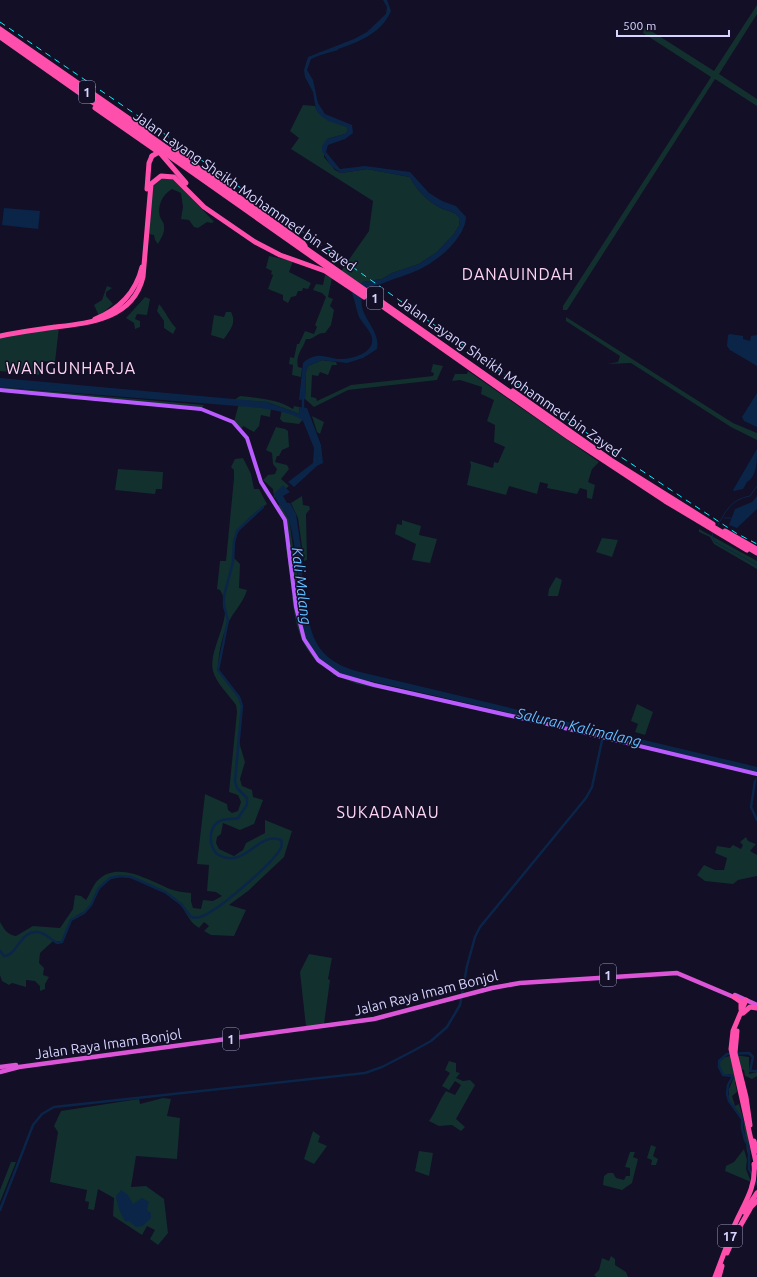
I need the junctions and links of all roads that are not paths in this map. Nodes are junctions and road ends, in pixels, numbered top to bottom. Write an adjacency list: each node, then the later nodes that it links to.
1 (0, 31): 5 (highway); 6 (highway, 1); 15 (highway, Jalan Layang Sheikh Mohammed bin Zayed / 1, bridge)
2 (0, 37): 7 (highway, 1); 15 (highway, Jalan Layang Sheikh Mohammed bin Zayed / 1, bridge)
3 (0, 40): 4 (highway)
4 (208, 210): 7 (highway); 9 (highway)
5 (267, 216): 6 (highway); 9 (highway, bridge)
6 (305, 246): 7 (highway, 1)
7 (351, 284): 8 (highway, 1, bridge); 8 (highway)
8 (365, 293): 12 (highway, 1); 12 (highway, 1)
9 (59, 326): 10 (highway)
10 (0, 334)
11 (0, 391): 16 (main road)
12 (713, 527): 13 (highway, 1, bridge)
13 (720, 531): 14 (highway, 1); 15 (highway, 1)
14 (757, 549)
15 (757, 554)
16 (756, 775)
17 (615, 976): 18 (highway, Jalan Raya Imam Bonjol / 1); 19 (highway, Jalan Raya Imam Bonjol / 1); 22 (highway, Jalan Raya Imam Bonjol / 1)
18 (734, 997): 19 (highway, Jalan Raya Imam Bonjol / 1); 21 (highway)
19 (747, 1002): 20 (highway, Jalan Raya Imam Bonjol / 1); 21 (highway)
20 (757, 1007): 21 (highway)
21 (742, 1012): 25 (highway)
22 (71, 1059): 23 (highway, Jalan Raya Imam Bonjol / 1); 24 (highway, Jalan Raya Imam Bonjol / 1)
23 (0, 1067)
24 (0, 1072)
25 (755, 1156): 26 (highway); 28 (highway)
26 (757, 1167)
27 (757, 1193): 28 (highway, 17)
28 (754, 1200): 29 (highway, 17); 30 (highway, 17)
29 (715, 1277)
30 (719, 1277)

